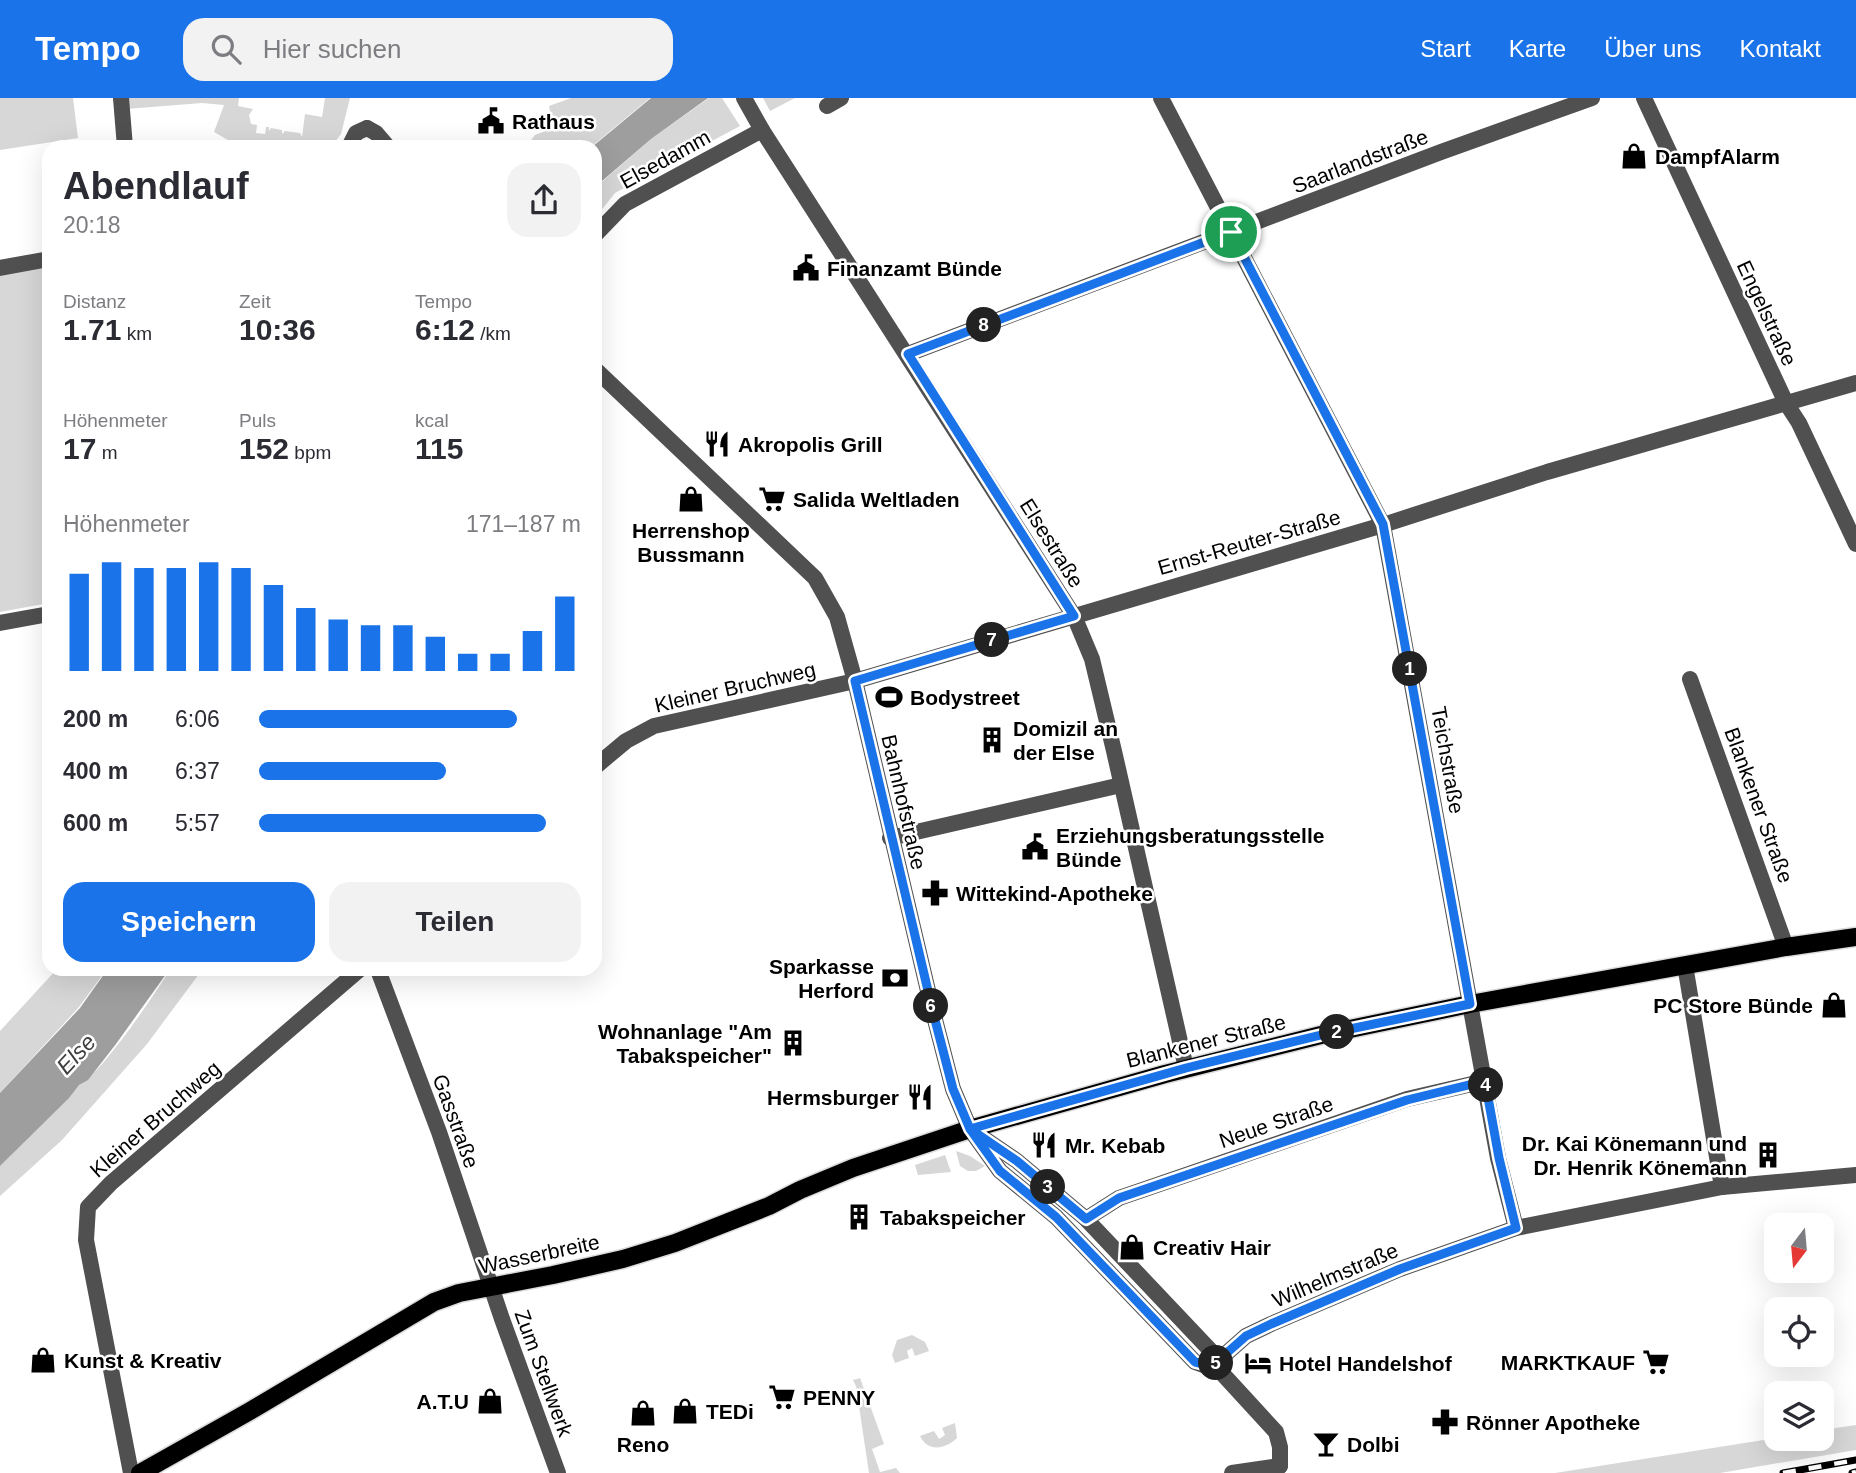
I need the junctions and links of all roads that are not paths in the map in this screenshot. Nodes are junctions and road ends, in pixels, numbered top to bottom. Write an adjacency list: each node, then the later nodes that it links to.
1 (121, 98): 7 (street)
2 (1161, 98): 11 (street, Teichstraße)
3 (1592, 98): 11 (street, Saarlandstraße)
4 (1644, 98): 17 (street, Engelstraße)
5 (748, 104): 6 (street, Elsestraße)
6 (762, 130): 10 (street, Elsedamm); 14 (street, Elsestraße)
7 (124, 140)
8 (352, 140): 9 (street)
9 (382, 140)
10 (602, 228)
11 (1231, 232): 14 (street, Saarlandstraße); 18 (street, Teichstraße)
12 (42, 260): 13 (street)
13 (0, 268)
14 (908, 354): 21 (street, Elsestraße)
15 (602, 376): 24 (street, Bahnhofstraße)
16 (1856, 383): 17 (street, Ernst-Reuter-Straße)
17 (1786, 403): 18 (street, Ernst-Reuter-Straße); 19 (street, Engelstraße)
18 (1383, 524): 21 (street, Ernst-Reuter-Straße); 33 (street, Teichstraße)
19 (1856, 544)
20 (42, 615): 22 (street)
21 (1074, 616): 24 (street, Ernst-Reuter-Straße); 26 (street, Elsestraße)
22 (0, 623)
23 (1690, 679): 29 (street, Blankener Straße)
24 (855, 681): 25 (street, Kleiner Bruchweg); 27 (street, Bahnhofstraße)
25 (602, 761)
26 (1121, 785): 27 (street); 34 (street, Elsestraße)
27 (890, 838): 36 (street, Bahnhofstraße)
28 (1856, 937): 29 (main road, Blankener Straße)
29 (1786, 947): 30 (main road, Blankener Straße)
30 (1685, 965): 33 (main road, Blankener Straße); 38 (street)
31 (352, 976): 44 (street, Kleiner Bruchweg)
32 (380, 976): 41 (street, Gasstraße)
33 (1470, 1004): 34 (main road, Blankener Straße); 35 (street, Teichstraße)
34 (1186, 1068): 36 (main road, Blankener Straße)
35 (1485, 1081): 39 (street, Neue Straße); 40 (street, Teichstraße)
36 (970, 1129): 39 (street, Bahnhofstraße); 41 (main road, Wasserbreite); 42 (street, Bahnhofstraße)
37 (1856, 1175): 38 (street, Wilhelmstraße)
38 (1722, 1187): 40 (street, Wilhelmstraße)
39 (1086, 1219): 42 (street, Bahnhofstraße)
40 (1516, 1228): 42 (street, Wilhelmstraße)
41 (491, 1287): 45 (main road, Wasserbreite); 46 (street, Zum Stellwerk)
42 (1212, 1366): 43 (street, Bahnhofstraße)
43 (1284, 1469): 47 (street, Bahnhofstraße)
44 (131, 1473)
45 (140, 1473)
46 (558, 1473)
47 (1232, 1473)

